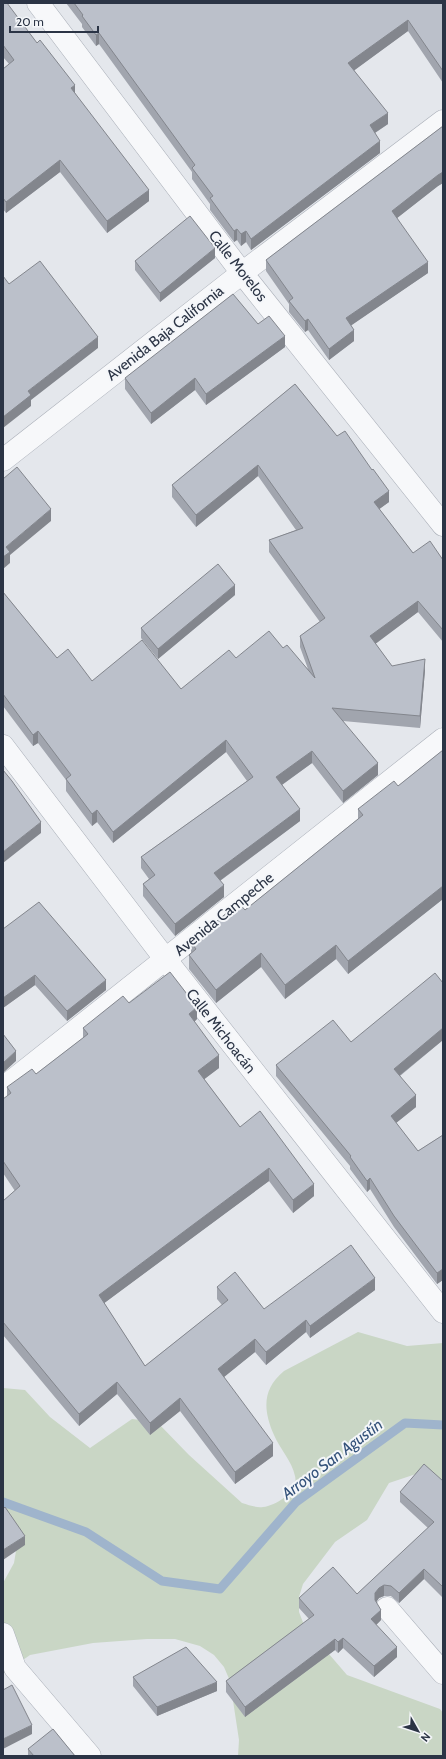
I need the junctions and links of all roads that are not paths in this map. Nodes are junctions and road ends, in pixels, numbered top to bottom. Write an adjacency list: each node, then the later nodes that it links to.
1 (38, 3): 3 (street, Calle Morelos)
2 (443, 120): 3 (street, Avenida Baja California)
3 (242, 273): 4 (street, Avenida Baja California); 5 (street, Calle Morelos)
4 (3, 460)
5 (443, 525)
6 (443, 739): 8 (street, Avenida Campeche)
7 (3, 746): 8 (street, Calle Michoacán)
8 (166, 960): 9 (street, Avenida Campeche); 10 (street, Calle Michoacán)
9 (3, 1088)
10 (443, 1312)
11 (387, 1608): 13 (street)
12 (3, 1634): 14 (street)
13 (443, 1673)
14 (90, 1756)

